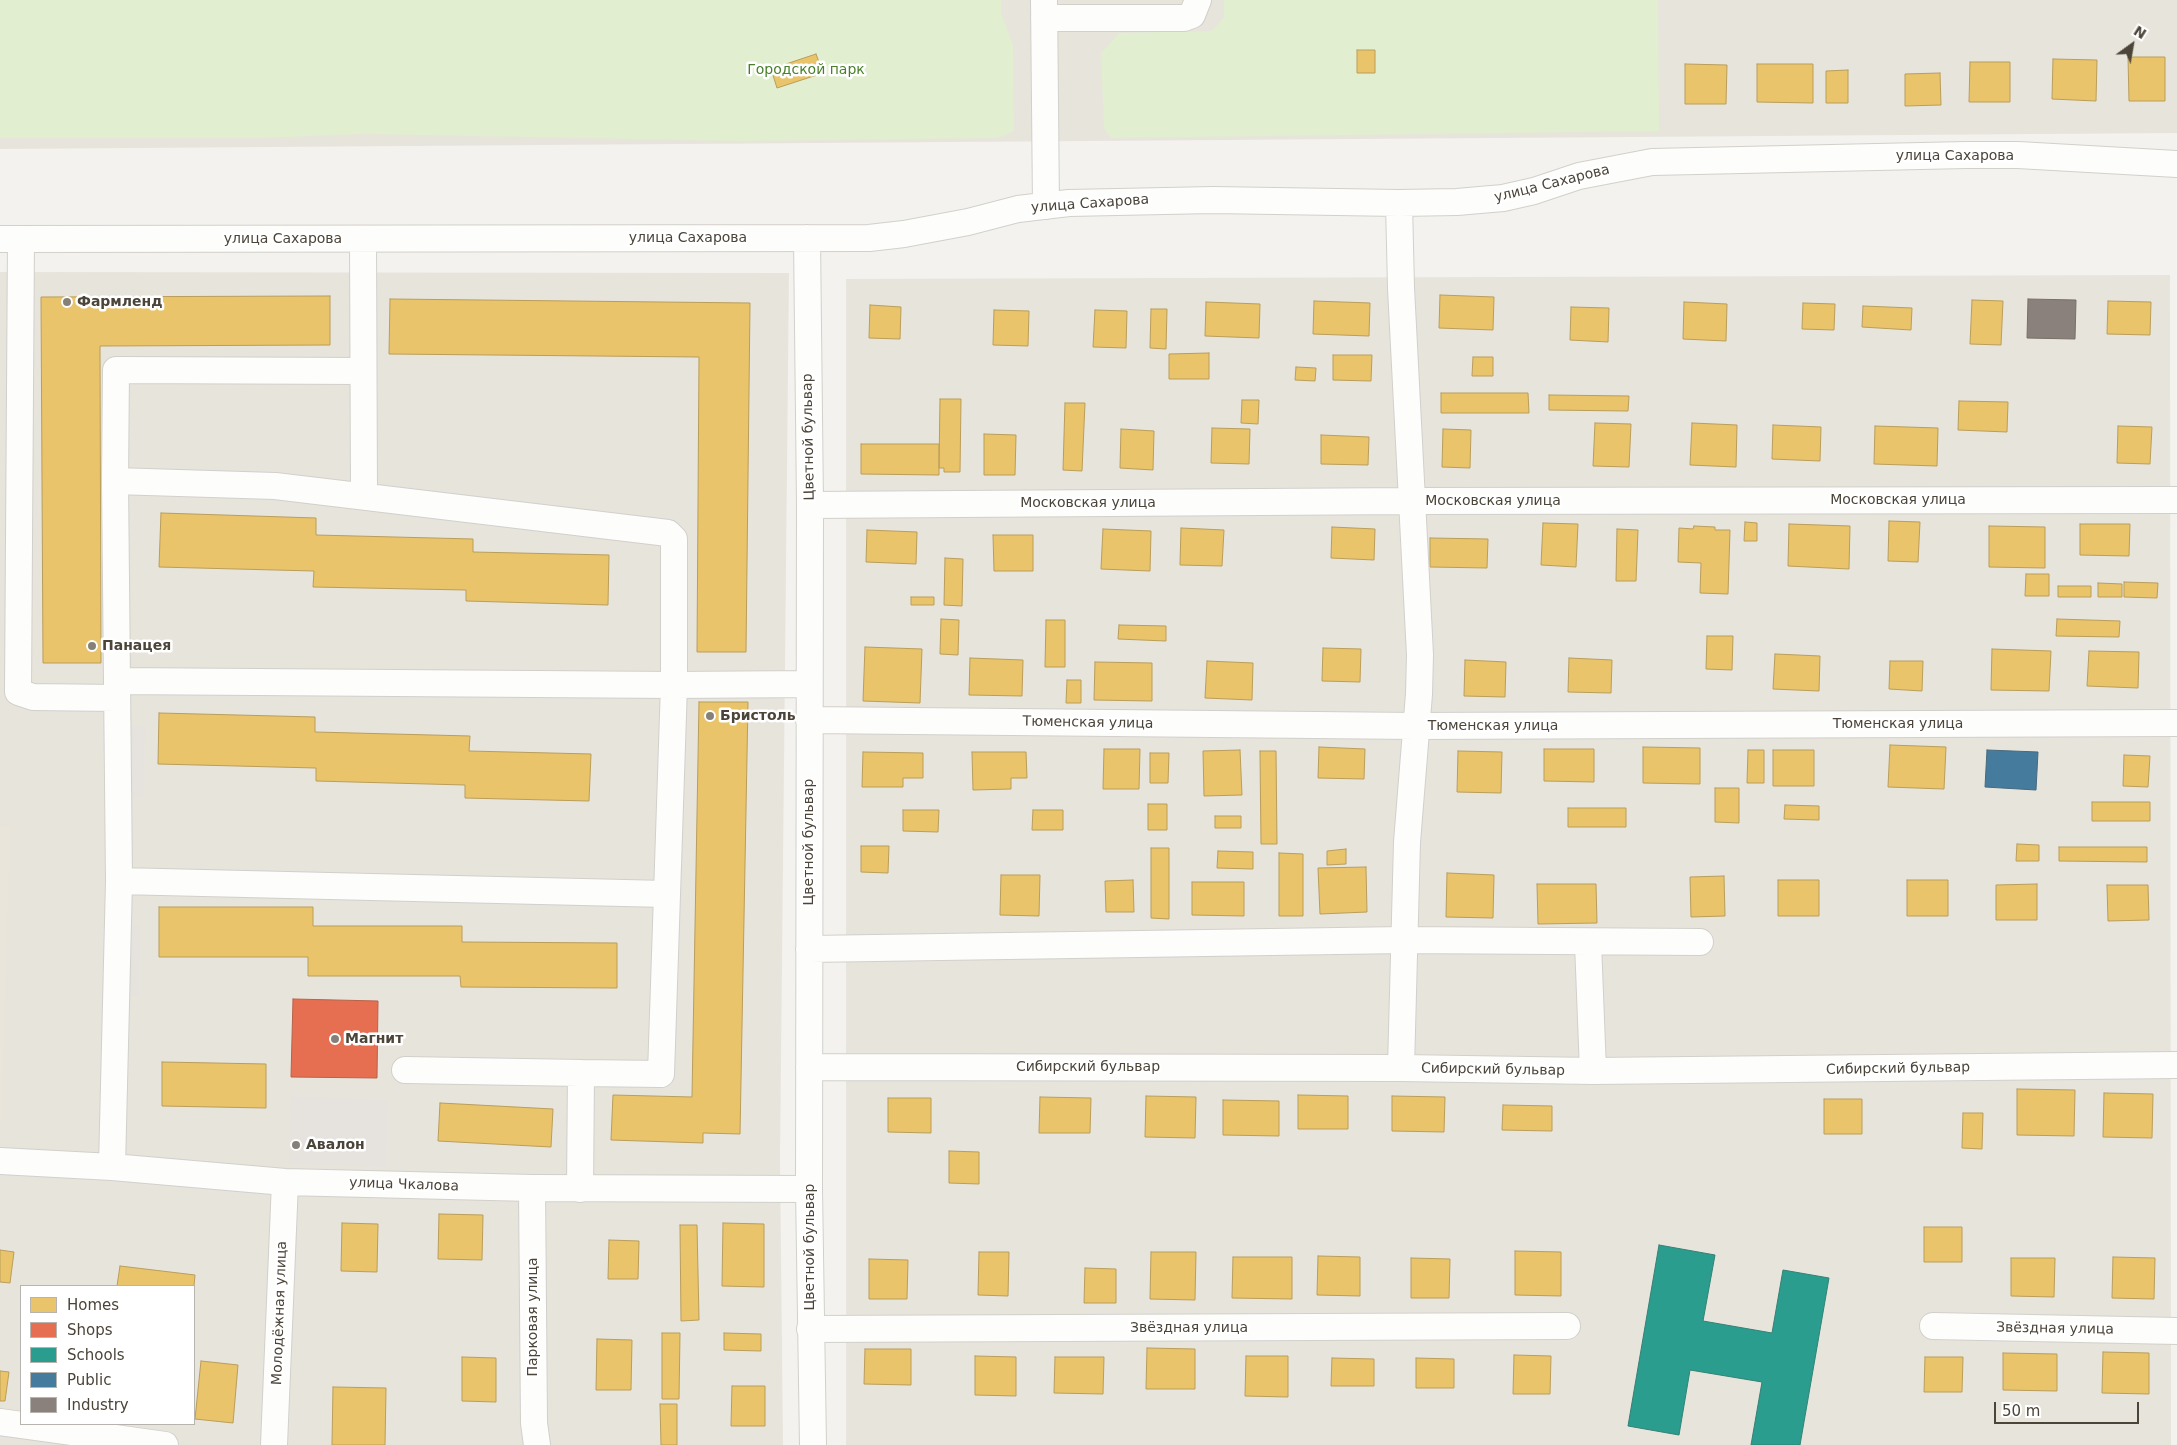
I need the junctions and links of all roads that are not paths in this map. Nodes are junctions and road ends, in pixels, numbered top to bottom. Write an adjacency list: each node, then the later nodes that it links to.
1 (1198, 0): 2 (street)
2 (1044, 9): 5 (street)
3 (2177, 164): 4 (street, улица Сахарова)
4 (1399, 203): 5 (street, улица Сахарова); 14 (street)
5 (1046, 206): 6 (street, улица Сахарова)
6 (807, 238): 8 (street, улица Сахарова); 15 (street, Цветной бульвар)
7 (11, 239): 8 (street, улица Сахарова); 9 (street)
8 (364, 239): 10 (street)
9 (10, 364): 18 (street)
10 (363, 371): 11 (street); 12 (street)
11 (115, 481): 12 (street); 18 (street)
12 (364, 496): 17 (street)
13 (2177, 500): 14 (street, Московская улица)
14 (1411, 501): 15 (street, Московская улица); 21 (street)
15 (810, 505): 16 (street, Цветной бульвар)
16 (809, 684): 17 (street); 19 (street, Цветной бульвар)
17 (674, 686): 18 (street); 23 (street)
18 (117, 689): 22 (street)
19 (809, 720): 21 (street, Тюменская улица); 27 (street, Цветной бульвар)
20 (2177, 723): 21 (street, Тюменская улица)
21 (1416, 726): 24 (street)
22 (119, 881): 23 (street); 35 (street)
23 (666, 894): 33 (street)
24 (1404, 940): 25 (street); 27 (street); 30 (street)
25 (1588, 942): 26 (street); 32 (street)
26 (1700, 942)
27 (809, 949): 29 (street, Цветной бульвар)
28 (2177, 1065): 32 (street, Сибирский бульвар)
29 (809, 1067): 30 (street, Сибирский бульвар); 39 (street, Цветной бульвар)
30 (1401, 1068): 32 (street, Сибирский бульвар)
31 (405, 1070): 33 (street)
32 (1593, 1072)
33 (581, 1073): 38 (street)
34 (0, 1161): 35 (street, улица Чкалова)
35 (112, 1167): 36 (street, улица Чкалова)
36 (285, 1182): 37 (street, улица Чкалова); 48 (street, Молодёжная улица)
37 (532, 1188): 38 (street, улица Чкалова); 49 (street, Парковая улица)
38 (580, 1189): 39 (street, улица Чкалова)
39 (809, 1189): 42 (street, Цветной бульвар)
40 (1567, 1326): 42 (street, Звёздная улица)
41 (1933, 1326): 43 (street, Звёздная улица)
42 (810, 1329): 50 (street, Цветной бульвар)
43 (2177, 1332)
44 (0, 1422): 45 (street)
45 (20, 1425)
46 (22, 1425): 47 (street)
47 (165, 1445)
48 (274, 1445)
49 (537, 1445)
50 (812, 1445)

